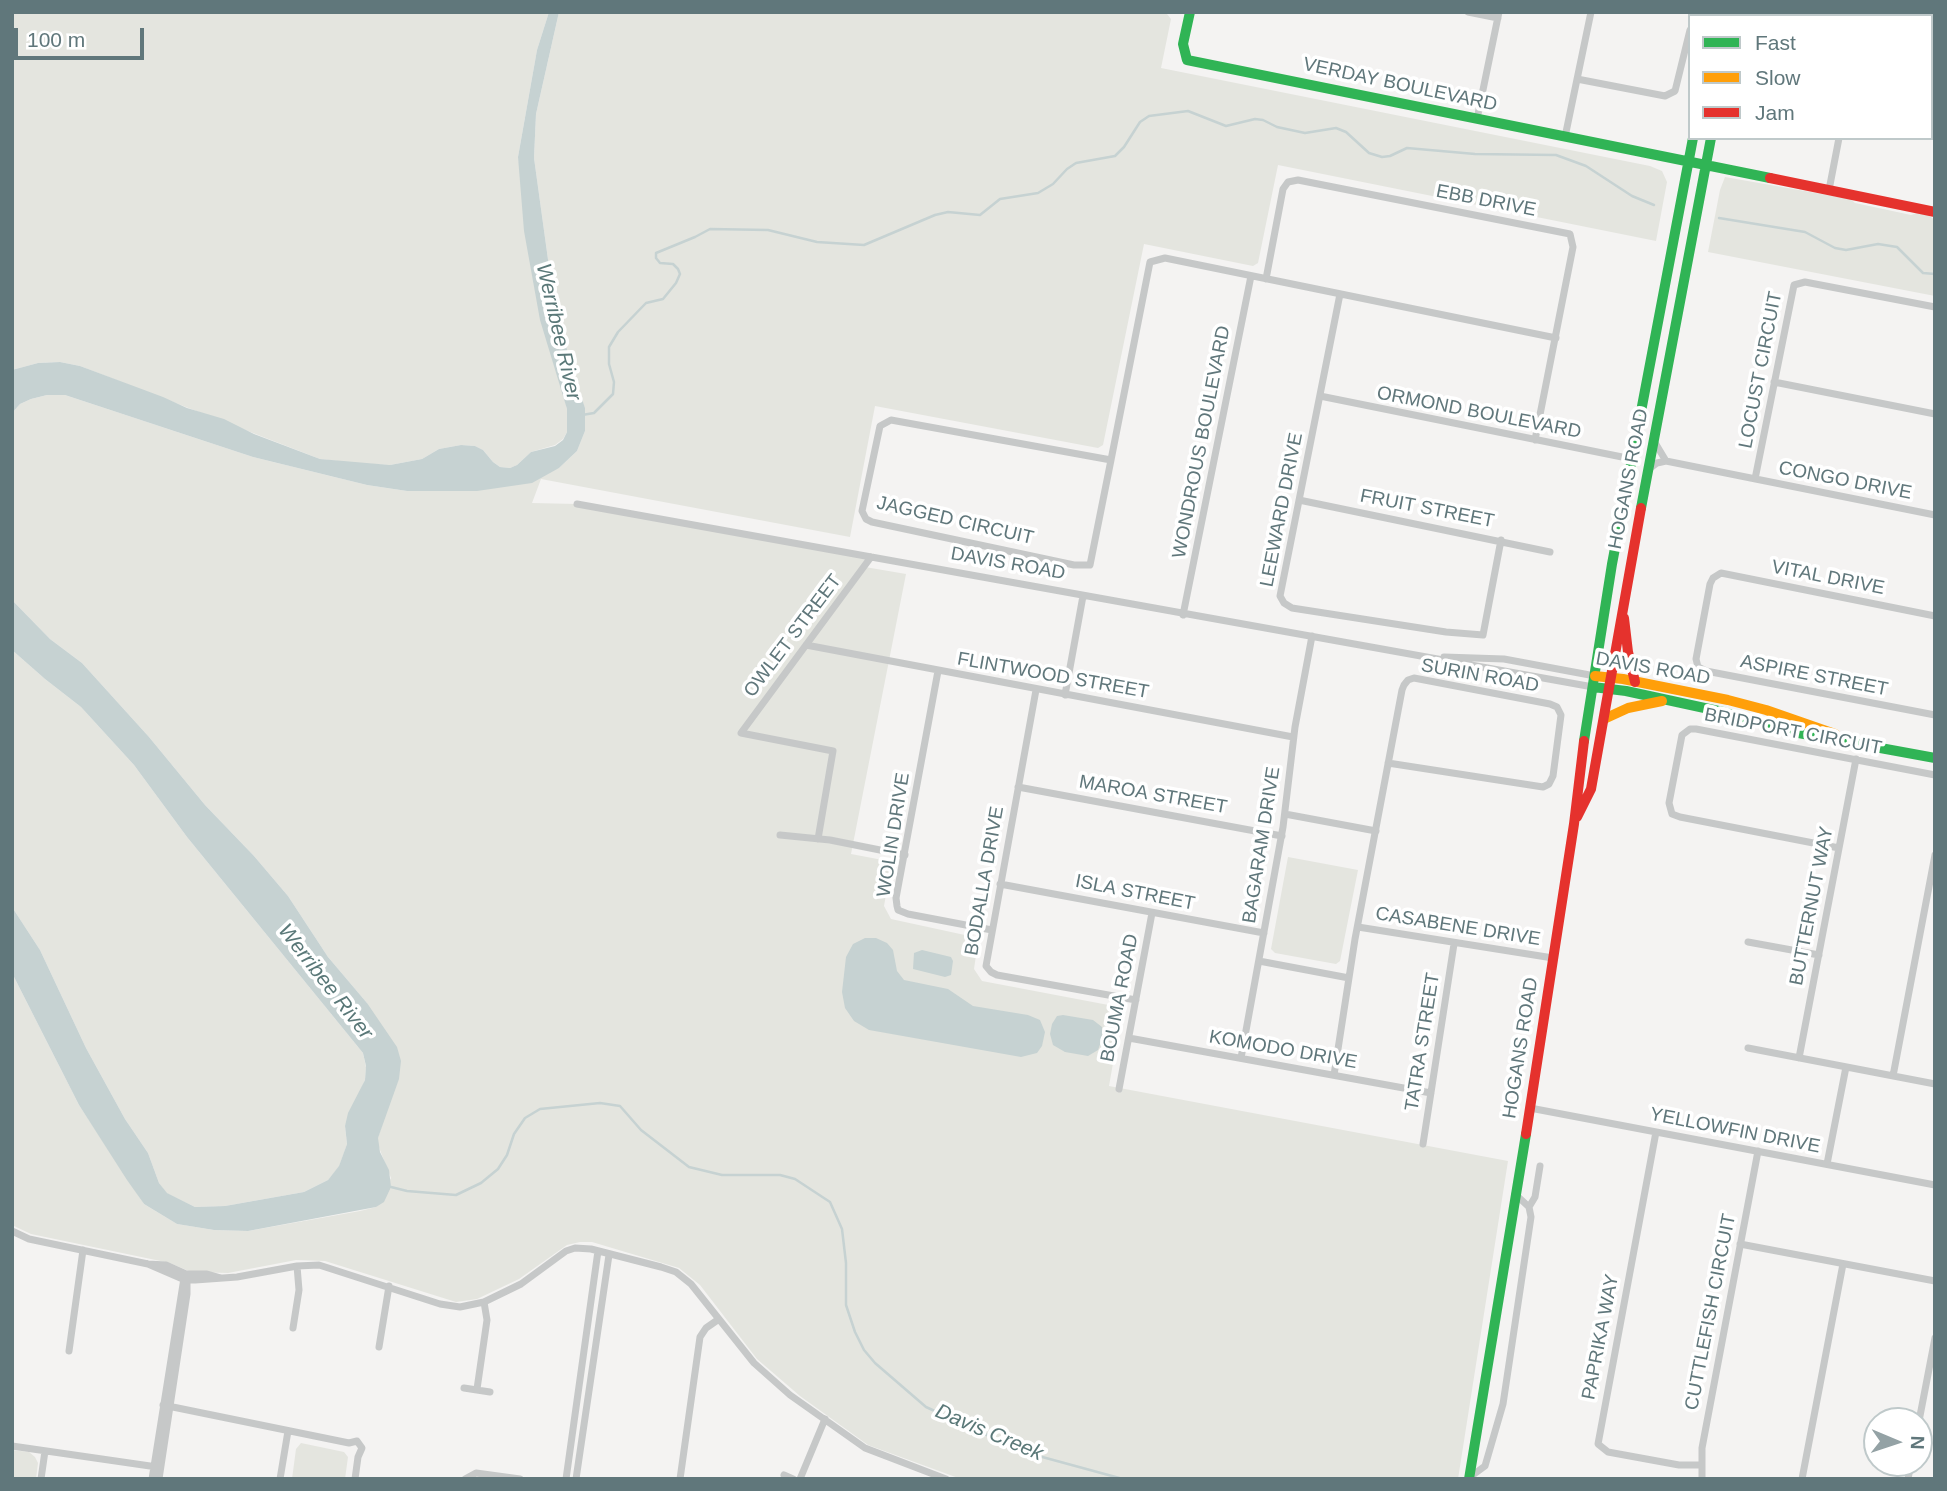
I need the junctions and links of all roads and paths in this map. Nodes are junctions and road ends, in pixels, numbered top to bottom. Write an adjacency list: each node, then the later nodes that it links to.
1 (1190, 12): 7 (street, VERDAY BOULEVARD)
2 (1468, 12): 4 (street)
3 (1591, 12): 6 (street)
4 (1498, 15): 7 (street)
5 (1688, 38): 6 (street)
6 (1577, 79): 8 (street)
7 (1477, 119): 8 (street, VERDAY BOULEVARD)
8 (1565, 137): 12 (street, VERDAY BOULEVARD)
9 (1693, 140): 12 (street, HOGANS ROAD)
10 (1711, 140): 13 (street, HOGANS ROAD)
11 (1839, 140): 14 (street)
12 (1689, 162): 13 (street, VERDAY BOULEVARD); 26 (street, HOGANS ROAD)
13 (1706, 165): 14 (street, VERDAY BOULEVARD); 25 (street, HOGANS ROAD)
14 (1829, 190): 15 (street, VERDAY BOULEVARD)
15 (1935, 212)
16 (1251, 276): 17 (street, JAGGED CIRCUIT); 27 (street, JAGGED CIRCUIT); 40 (street, WONDROUS BOULEVARD)
17 (1266, 279): 18 (street, JAGGED CIRCUIT); 20 (street, EBB DRIVE)
18 (1340, 294): 20 (street, JAGGED CIRCUIT); 22 (street, LEEWARD DRIVE)
19 (1935, 307): 21 (street, LOCUST CIRCUIT)
20 (1556, 338): 24 (street, EBB DRIVE)
21 (1774, 382): 23 (street); 30 (street, LOCUST CIRCUIT)
22 (1320, 396): 24 (street, ORMOND BOULEVARD); 31 (street, LEEWARD DRIVE)
23 (1935, 414)
24 (1535, 440): 26 (street, ORMOND BOULEVARD)
25 (1654, 441): 28 (street); 29 (street, HOGANS ROAD)
26 (1632, 459): 45 (street, HOGANS ROAD)
27 (1111, 460): 27 (street, JAGGED CIRCUIT)
28 (1666, 461): 29 (street); 30 (street, CONGO DRIVE)
29 (1648, 471): 39 (street, HOGANS ROAD)
30 (1755, 479): 33 (street, CONGO DRIVE)
31 (1299, 500): 34 (street, FRUIT STREET); 34 (street, LEEWARD DRIVE)
32 (577, 504): 36 (street, DAVIS ROAD)
33 (1935, 515)
34 (1501, 540): 35 (street, FRUIT STREET)
35 (1549, 552)
36 (871, 557): 38 (street, DAVIS ROAD); 43 (street, OWLET STREET)
37 (1716, 576): 41 (street, VITAL DRIVE); 51 (street, ASPIRE STREET)
38 (1083, 596): 40 (street, DAVIS ROAD); 49 (street)
39 (1623, 611): 46 (street); 47 (street, HOGANS ROAD)
40 (1183, 615): 42 (street, DAVIS ROAD)
41 (1935, 616)
42 (1312, 636): 45 (street, DAVIS ROAD); 53 (street, BAGARAM DRIVE)
43 (806, 645): 44 (street, FLINTWOOD STREET); 65 (street, OWLET STREET)
44 (938, 671): 48 (street, FLINTWOOD STREET); 67 (street, WOLIN DRIVE)
45 (1594, 682): 47 (street, DAVIS ROAD); 61 (street, HOGANS ROAD)
46 (1635, 682): 47 (street, DAVIS ROAD); 54 (street, DAVIS ROAD)
47 (1610, 683): 50 (street, DAVIS ROAD); 52 (street, HOGANS ROAD)
48 (1036, 690): 49 (street, FLINTWOOD STREET); 59 (street, BODALLA DRIVE)
49 (1065, 695): 53 (street, FLINTWOOD STREET)
50 (1666, 701): 52 (street); 54 (street, DAVIS ROAD)
51 (1935, 715)
52 (1604, 719): 61 (street, HOGANS ROAD)
53 (1293, 737): 60 (street, BAGARAM DRIVE)
54 (1862, 743): 55 (street, DAVIS ROAD)
55 (1935, 756)
56 (1856, 759): 58 (street, BRIDPORT CIRCUIT); 66 (street, BUTTERNUT WAY); 66 (street, BRIDPORT CIRCUIT)
57 (1388, 763): 57 (street, SURIN ROAD); 62 (street, SURIN ROAD)
58 (1935, 775)
59 (1018, 787): 64 (street, MAROA STREET); 69 (street, BODALLA DRIVE)
60 (1285, 814): 62 (street); 64 (street, BAGARAM DRIVE)
61 (1574, 824): 77 (street, HOGANS ROAD)
62 (1376, 831): 71 (street, SURIN ROAD)
63 (780, 835): 65 (street)
64 (1282, 836): 73 (street, BAGARAM DRIVE)
65 (818, 839): 67 (street)
66 (1839, 848): 76 (street, BUTTERNUT WAY)
67 (905, 855): 72 (street, WOLIN DRIVE)
68 (1935, 855): 87 (street)
69 (1000, 884): 70 (street, ISLA STREET); 72 (street, BODALLA DRIVE)
70 (1152, 913): 73 (street, ISLA STREET); 80 (street, BOUMA ROAD)
71 (1358, 928): 75 (street, CASABENE DRIVE); 79 (street, SURIN ROAD)
72 (992, 930): 80 (street, BODALLA DRIVE)
73 (1264, 933): 78 (street, BAGARAM DRIVE)
74 (1748, 942): 76 (street)
75 (1454, 944): 77 (street, CASABENE DRIVE); 90 (street, TATRA STREET)
76 (1819, 955): 84 (street, BUTTERNUT WAY)
77 (1553, 958): 91 (street, HOGANS ROAD)
78 (1259, 961): 79 (street); 83 (street, BAGARAM DRIVE)
79 (1349, 978): 86 (street, SURIN ROAD)
80 (1136, 1000): 81 (street, BOUMA ROAD)
81 (1129, 1038): 83 (street, KOMODO DRIVE); 89 (street, BOUMA ROAD)
82 (1748, 1048): 84 (street)
83 (1241, 1058): 86 (street, KOMODO DRIVE)
84 (1799, 1058): 85 (street)
85 (1846, 1067): 87 (street); 95 (street)
86 (1334, 1075): 90 (street, KOMODO DRIVE)
87 (1893, 1076): 88 (street)
88 (1935, 1084)
89 (1119, 1089)
90 (1431, 1093): 93 (street, TATRA STREET)
91 (1530, 1108): 92 (street, YELLOWFIN DRIVE); 98 (street, HOGANS ROAD)
92 (1656, 1132): 94 (street, YELLOWFIN DRIVE); 129 (street, PAPRIKA WAY)
93 (1423, 1144)
94 (1758, 1151): 95 (street, YELLOWFIN DRIVE); 101 (street, CUTTLEFISH CIRCUIT)
95 (1827, 1164): 97 (street, YELLOWFIN DRIVE)
96 (1540, 1166): 99 (street, HOGANS ROAD)
97 (1935, 1185)
98 (1516, 1194): 99 (street); 133 (street, HOGANS ROAD)
99 (1528, 1207): 133 (street, HOGANS ROAD)
100 (12, 1231): 102 (street)
101 (1740, 1244): 105 (street); 129 (street, CUTTLEFISH CIRCUIT)
102 (83, 1250): 107 (street); 117 (street)
103 (598, 1251): 104 (street); 110 (street); 112 (street)
104 (609, 1255): 111 (street); 114 (street)
105 (1843, 1264): 108 (street); 148 (street)
106 (297, 1266): 107 (street); 109 (street); 113 (street)
107 (186, 1278): 121 (street)
108 (1935, 1281)
109 (389, 1286): 110 (street); 116 (street)
110 (484, 1303): 119 (street)
111 (719, 1319): 124 (street); 143 (street)
112 (587, 1327): 114 (street); 123 (street)
113 (293, 1328)
114 (598, 1328): 125 (street)
115 (1935, 1338): 122 (street)
116 (379, 1347)
117 (69, 1351)
118 (464, 1388): 119 (street)
119 (477, 1388): 120 (street)
120 (490, 1392)
121 (167, 1406): 126 (street); 130 (street)
122 (1922, 1407)
123 (574, 1419): 125 (street); 141 (street)
124 (825, 1419): 132 (street); 145 (street)
125 (584, 1421): 142 (street)
126 (288, 1431): 137 (street); 138 (street)
127 (12, 1446): 128 (street)
128 (45, 1451): 130 (street); 134 (street)
129 (1700, 1465): 147 (street, CUTTLEFISH CIRCUIT)
130 (157, 1467): 135 (street); 136 (street)
131 (784, 1475): 144 (street)
132 (926, 1475): 146 (street)
133 (1469, 1478)
134 (41, 1479)
135 (152, 1479)
136 (159, 1479)
137 (280, 1479)
138 (355, 1479)
139 (465, 1479): 140 (street)
140 (520, 1479)
141 (566, 1479)
142 (576, 1479)
143 (680, 1479)
144 (793, 1479)
145 (800, 1479)
146 (946, 1479)
147 (1702, 1479)
148 (1802, 1479)

